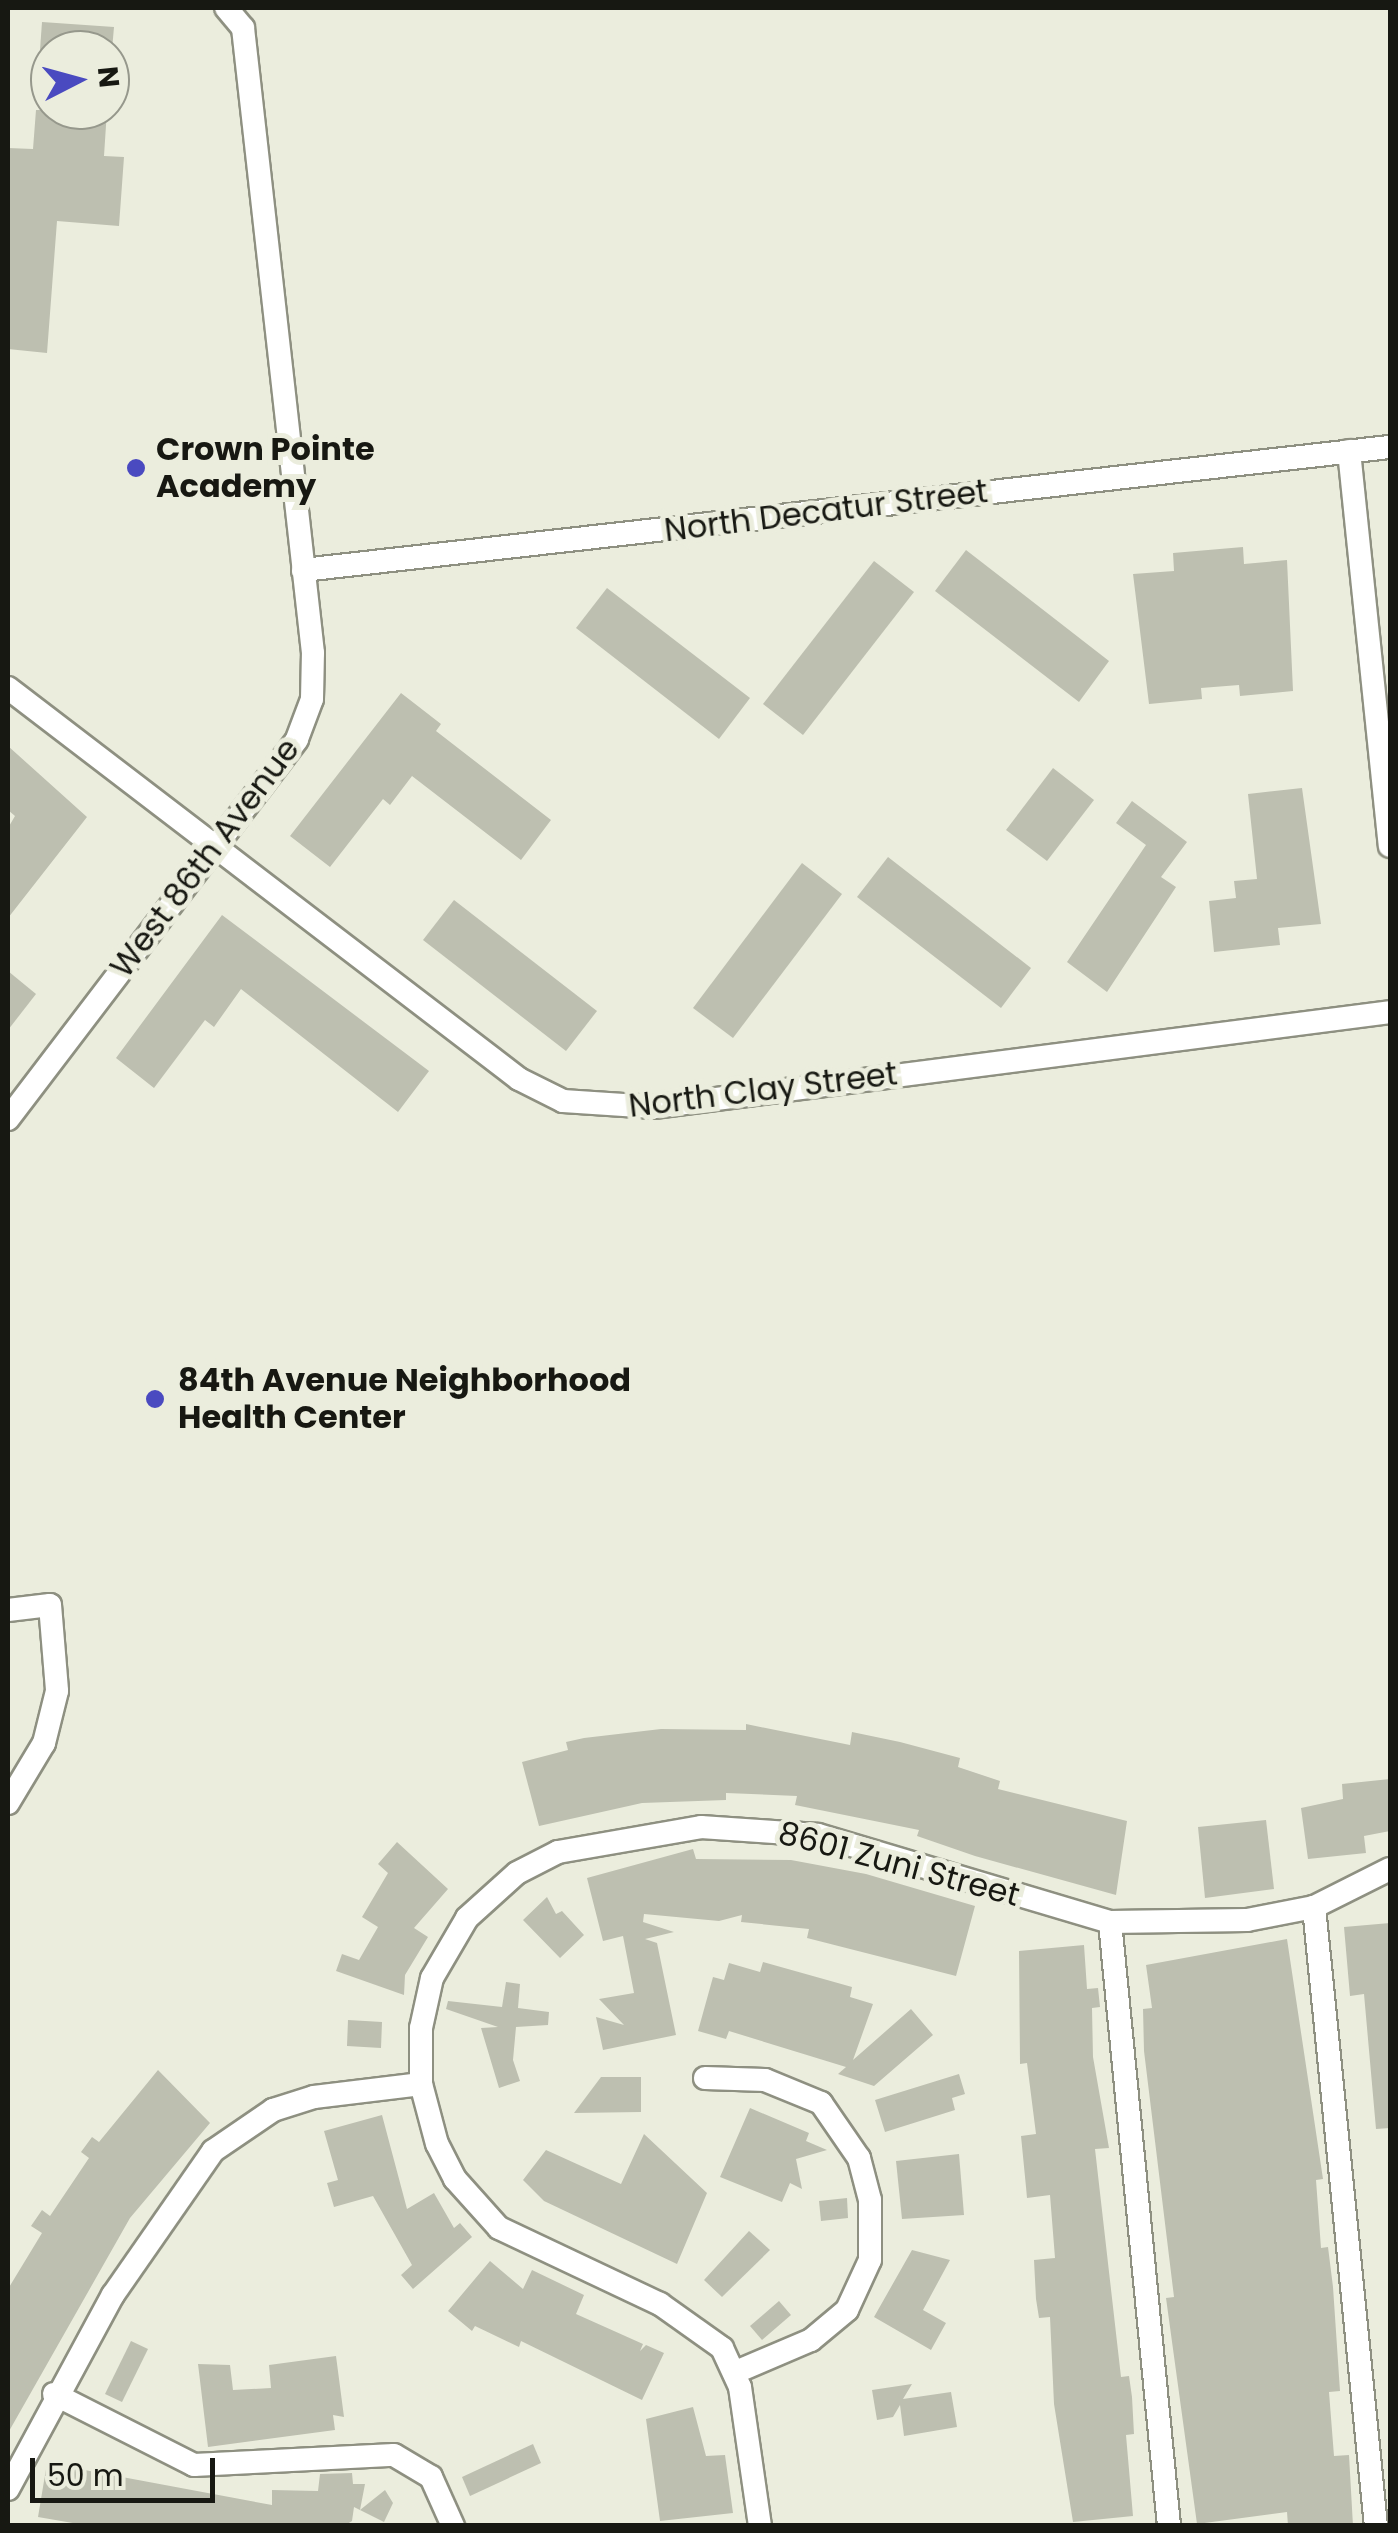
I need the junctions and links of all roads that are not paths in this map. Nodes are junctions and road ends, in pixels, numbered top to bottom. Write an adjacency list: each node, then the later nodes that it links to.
1 (226, 8): 3 (street)
2 (256, 8): 3 (street)
3 (243, 28): 6 (street, West 86th Avenue)
4 (1390, 447): 5 (street, North Decatur Street)
5 (1349, 451): 6 (street, North Decatur Street); 8 (street)
6 (304, 570): 9 (street, West 86th Avenue)
7 (8, 688): 9 (street)
8 (1390, 846)
9 (216, 847): 10 (street, North Clay Street); 11 (street, West 86th Avenue)
10 (1390, 1012)
11 (8, 1119)
12 (8, 1610): 13 (street)
13 (8, 1804)
14 (1390, 1869): 15 (street, 8601 Zuni Street)
15 (1314, 1907): 16 (street, 8601 Zuni Street); 25 (street)
16 (1110, 1922): 18 (street, 8601 Zuni Street); 24 (street)
17 (705, 2078): 19 (street)
18 (421, 2084): 19 (street, 8601 Zuni Street); 20 (street)
19 (736, 2372): 23 (street)
20 (54, 2394): 21 (street); 22 (street)
21 (8, 2489)
22 (453, 2526)
23 (760, 2526)
24 (1170, 2526)
25 (1376, 2526)

